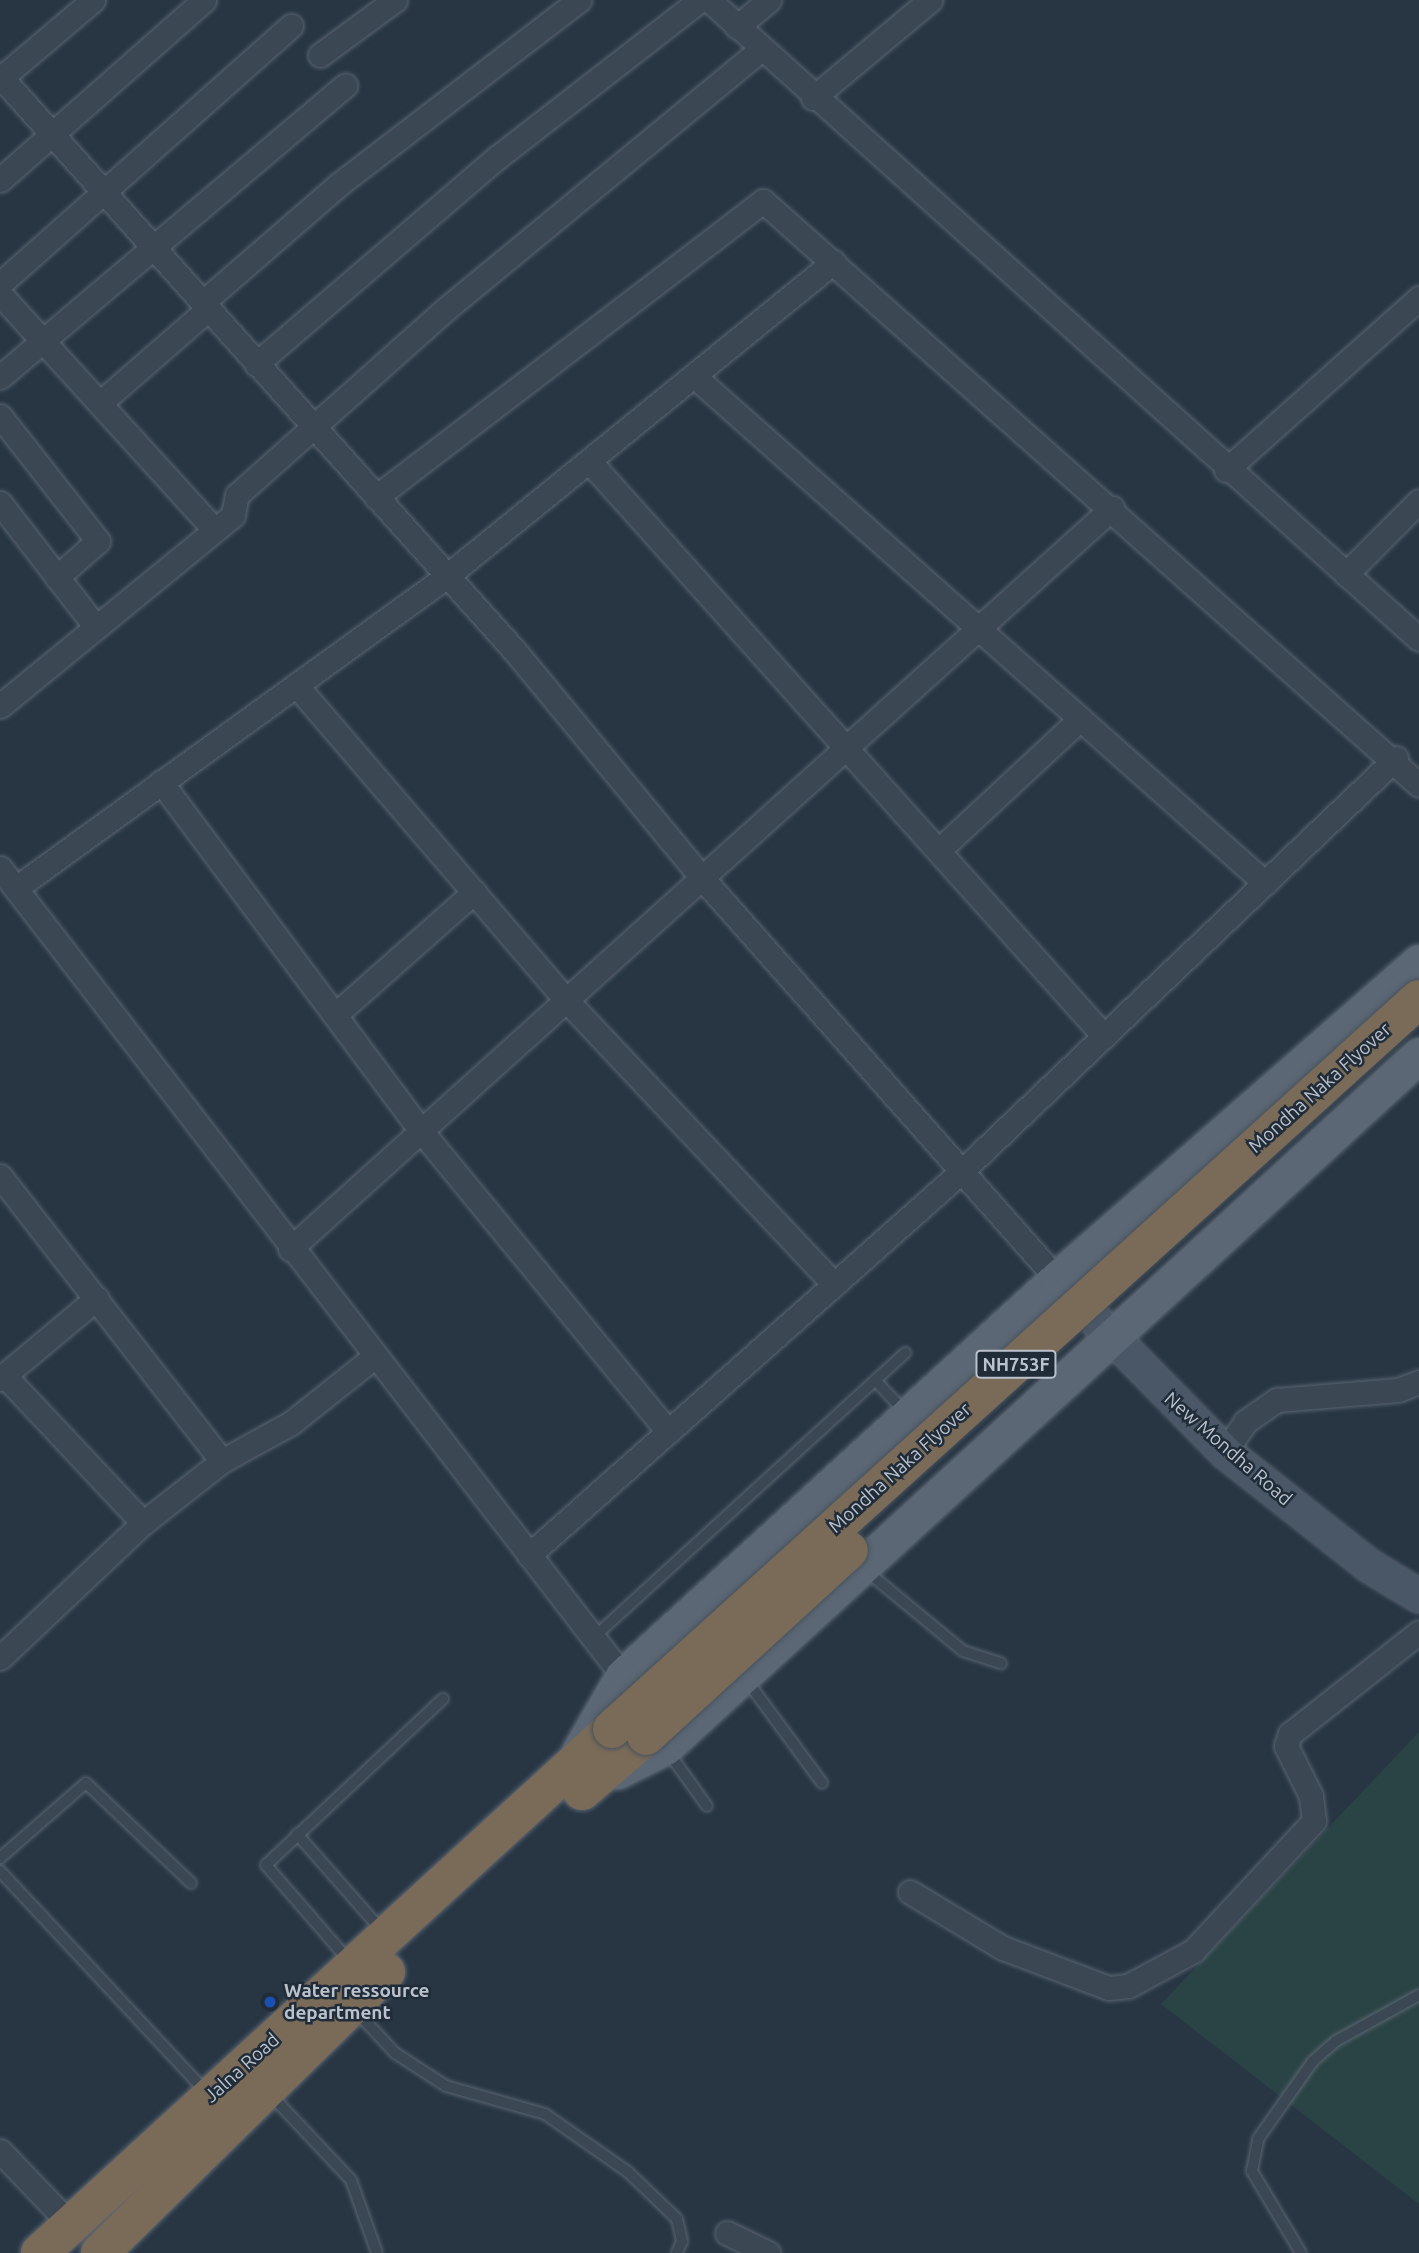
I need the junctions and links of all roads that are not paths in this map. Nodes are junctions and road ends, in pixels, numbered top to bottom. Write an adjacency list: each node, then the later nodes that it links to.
1 (93, 0): 13 (street)
2 (204, 0): 16 (street)
3 (395, 0): 12 (street)
4 (579, 0): 24 (street)
5 (699, 0): 26 (street)
6 (709, 0): 10 (street)
7 (769, 0): 10 (street)
8 (930, 0): 15 (street)
9 (291, 26): 18 (street)
10 (737, 27): 11 (street)
11 (761, 49): 15 (street); 31 (street)
12 (320, 55)
13 (0, 78): 16 (street)
14 (345, 85): 19 (street)
15 (813, 98): 33 (street)
16 (51, 134): 17 (street); 18 (street)
17 (0, 180)
18 (103, 191): 19 (street); 21 (street)
19 (154, 249): 24 (street); 25 (street)
20 (834, 262): 27 (street); 34 (street); 37 (street)
21 (0, 284)
22 (0, 294): 25 (street)
23 (1419, 298): 33 (street)
24 (205, 306): 26 (street); 29 (street)
25 (44, 341): 28 (street); 29 (street)
26 (256, 364): 31 (street)
27 (694, 376): 32 (street); 43 (street)
28 (0, 377)
29 (100, 403): 38 (street)
30 (0, 415): 41 (street)
31 (316, 430): 34 (street); 38 (street)
32 (589, 461): 40 (street); 48 (street)
33 (1226, 470): 39 (street)
34 (376, 497): 40 (street)
35 (1419, 501): 39 (street)
36 (0, 503): 41 (street)
37 (1112, 508): 43 (street); 49 (street)
38 (215, 530): 42 (street)
39 (1346, 574): 44 (street)
40 (447, 576): 45 (street); 54 (street)
41 (57, 577): 42 (street)
42 (96, 627): 46 (street)
43 (979, 629): 47 (street); 48 (street)
44 (1419, 639)
45 (296, 685): 50 (street); 57 (street)
46 (0, 706)
47 (1080, 719): 52 (street); 55 (street)
48 (849, 748): 52 (street); 54 (street)
49 (1396, 758): 51 (street); 55 (street)
50 (161, 782): 56 (street); 61 (street)
51 (1419, 785)
52 (939, 850): 63 (street)
53 (0, 868): 56 (street)
54 (703, 880): 60 (street); 66 (street)
55 (1265, 883): 63 (street)
56 (16, 888): 68 (street)
57 (474, 892): 60 (street); 61 (street)
58 (1419, 961): 69 (main road)
59 (1419, 999): 93 (highway, Mondha Naka Flyover / NH753F, bridge)
60 (568, 1002): 65 (street); 70 (street)
61 (335, 1016): 65 (street)
62 (1419, 1030): 93 (highway, Mondha Naka Flyover / NH753F, bridge)
63 (1104, 1036): 66 (street)
64 (1419, 1055): 72 (main road)
65 (422, 1132): 68 (street); 79 (street)
66 (962, 1171): 69 (street); 70 (street)
67 (4, 1190): 71 (street)
68 (290, 1249): 74 (street)
69 (1056, 1279): 72 (street, New Mondha Road); 78 (main road)
70 (834, 1284): 79 (street)
71 (97, 1298): 75 (street); 81 (street)
72 (1112, 1341): 80 (street, New Mondha Road); 84 (main road)
73 (905, 1353): 76 (lane)
74 (374, 1357): 81 (street); 83 (street)
75 (2, 1377): 82 (street)
76 (876, 1381): 78 (lane); 87 (lane)
77 (1419, 1382): 80 (street)
78 (907, 1415): 90 (main road)
79 (668, 1432): 83 (street)
80 (1225, 1452): 85 (street, New Mondha Road)
81 (222, 1461): 82 (street)
82 (143, 1523): 88 (street)
83 (529, 1555): 87 (street)
84 (862, 1567): 89 (lane); 91 (main road)
85 (1419, 1596)
86 (1419, 1632): 101 (street)
87 (593, 1637): 90 (street)
88 (4, 1645)
89 (1001, 1663)
90 (623, 1676): 94 (main road)
91 (743, 1676): 93 (main road); 95 (lane)
92 (443, 1699): 97 (lane)
93 (641, 1737): 94 (highway, Mondha Naka Flyover / NH753F); 96 (lane)
94 (578, 1778): 102 (highway, Jalna Road / NH753F); 105 (highway, Jalna Road / NH753F)
95 (822, 1783)
96 (707, 1805)
97 (297, 1833): 102 (lane); 103 (lane)
98 (0, 1858): 100 (lane)
99 (0, 1871): 107 (lane)
100 (191, 1883)
101 (910, 1892)
102 (387, 1937): 103 (highway, Jalna Road / NH753F)
103 (354, 1967): 107 (highway, Jalna Road / NH753F)
104 (1419, 1996): 116 (lane)
105 (351, 2006): 106 (highway, Jalna Road / NH753F); 114 (lane)
106 (266, 2090): 112 (highway, Jalna Road / NH753F); 113 (lane)
107 (211, 2096): 109 (highway, Jalna Road / NH753F)
108 (0, 2151): 109 (street)
109 (71, 2225): 111 (highway, Jalna Road / NH753F)
110 (727, 2233): 115 (street)
111 (40, 2253)
112 (100, 2253)
113 (377, 2253)
114 (677, 2253)
115 (768, 2253)
116 (1301, 2253)

